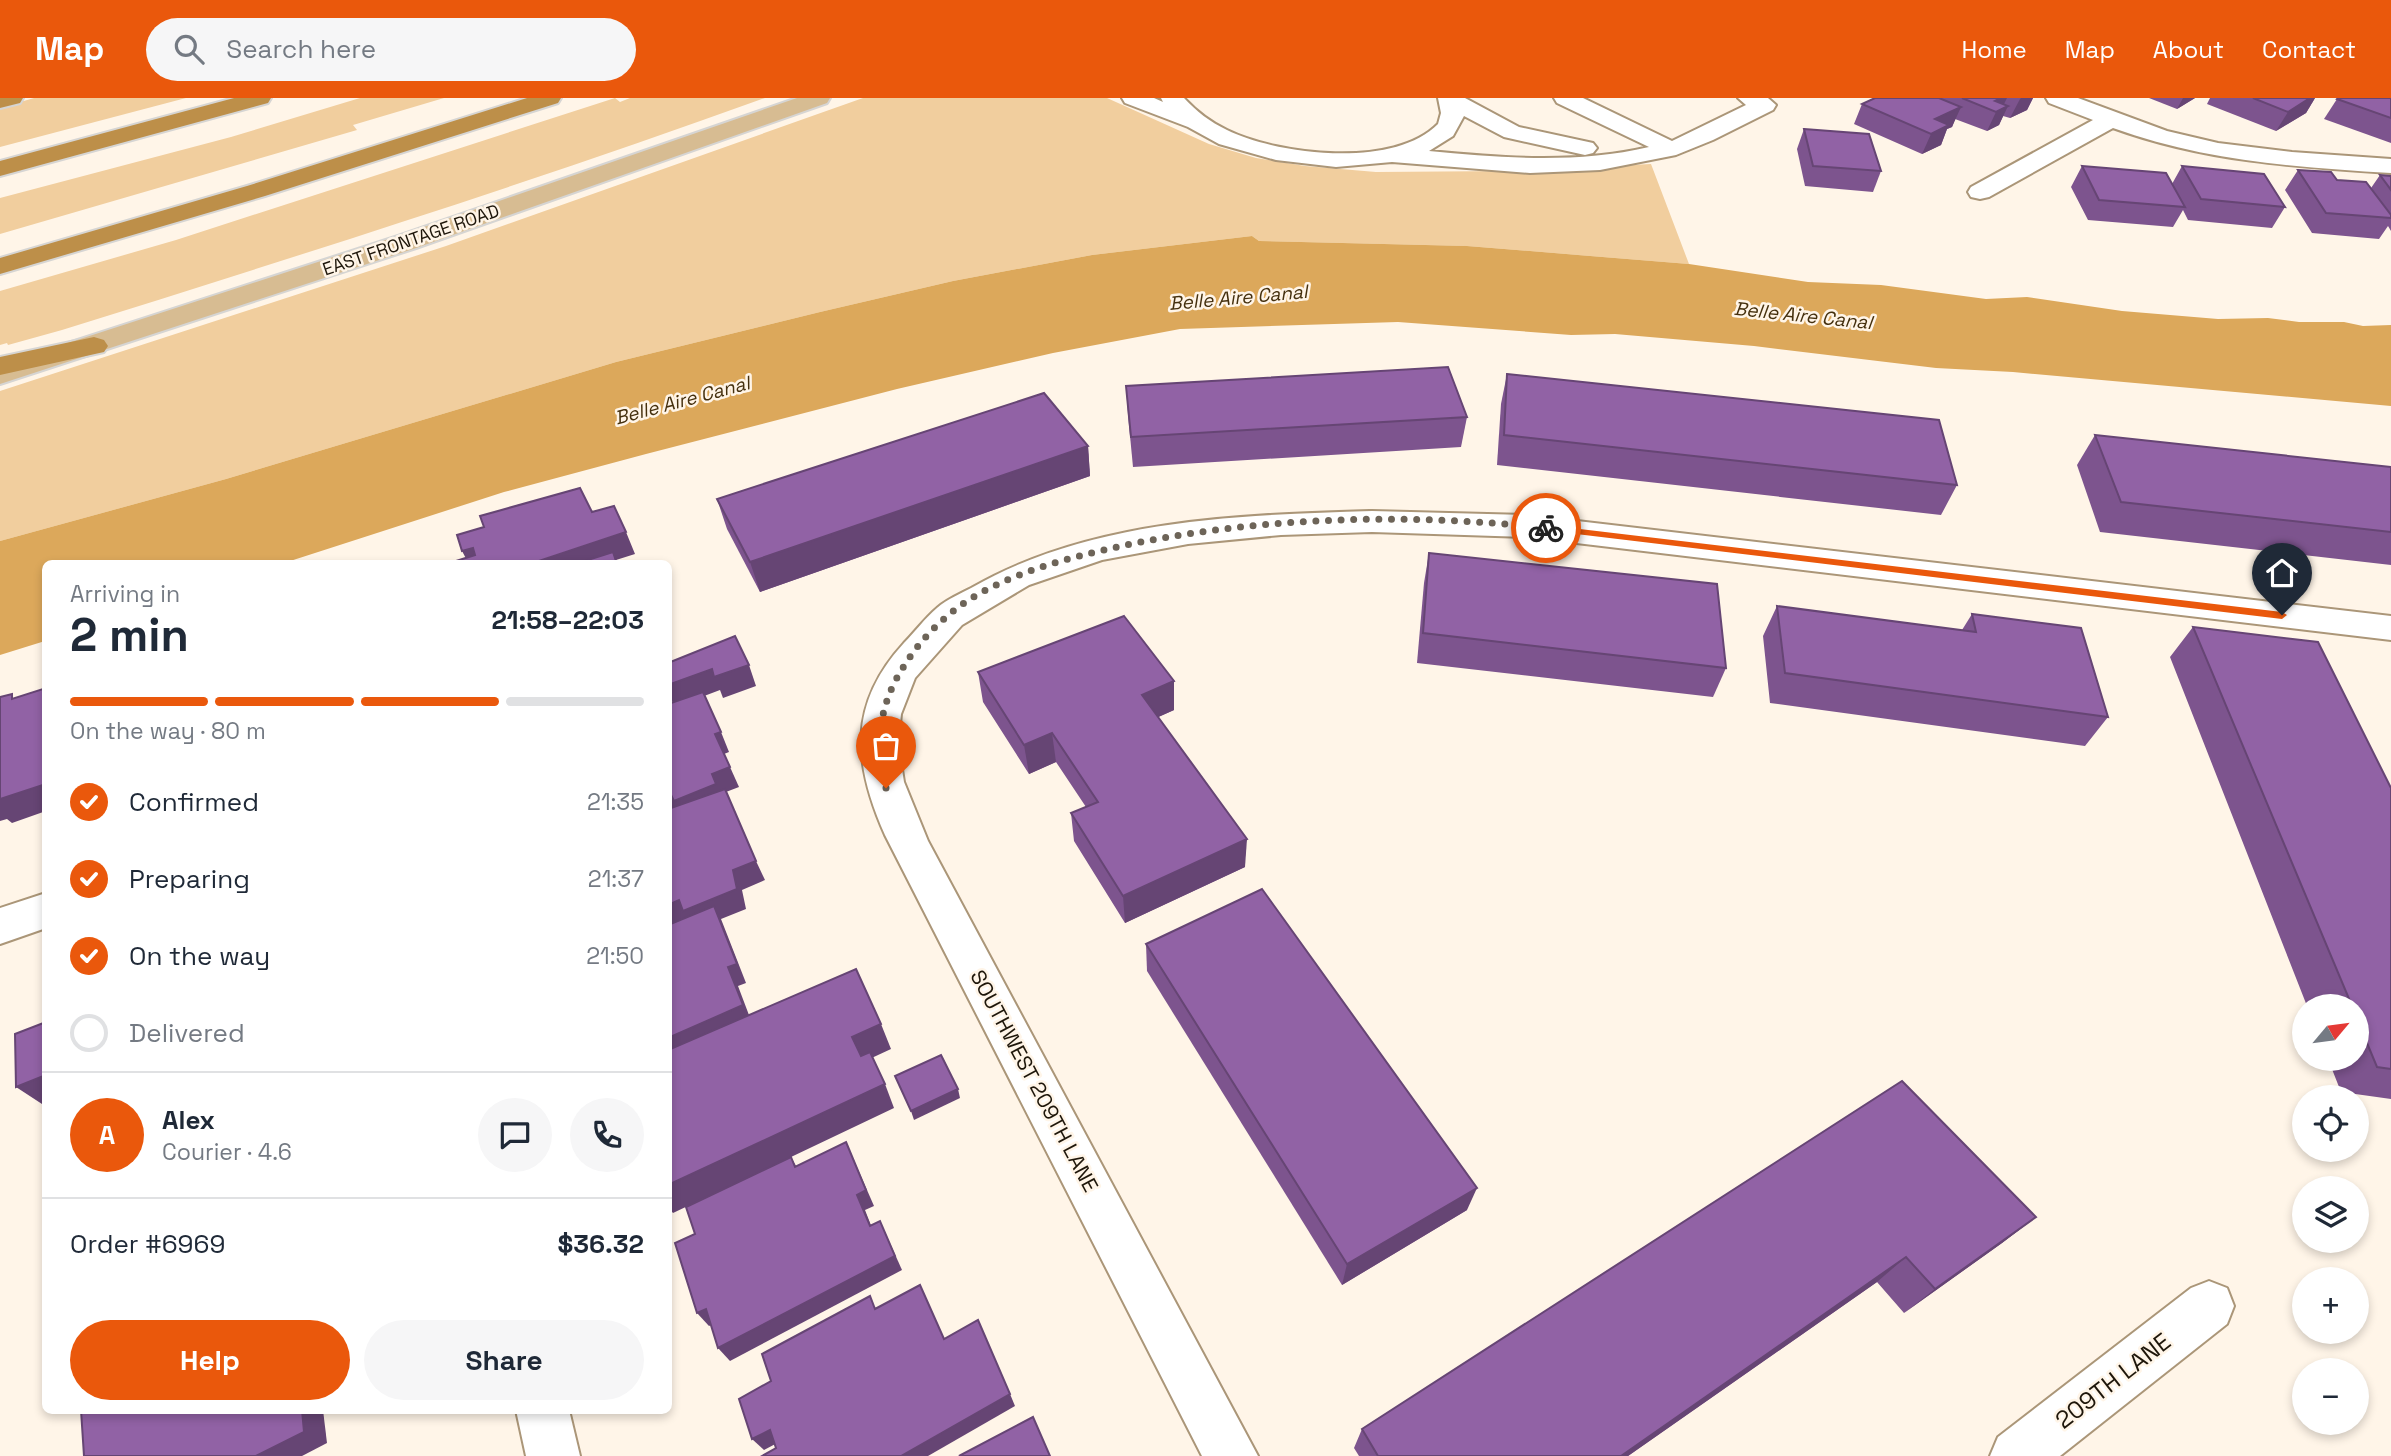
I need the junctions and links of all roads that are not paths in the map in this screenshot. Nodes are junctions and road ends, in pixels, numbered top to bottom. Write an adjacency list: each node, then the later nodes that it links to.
1 (12, 98): 11 (highway)
2 (260, 98): 18 (highway)
3 (550, 98): 20 (highway)
4 (819, 98): 21 (main road, EAST FRONTAGE ROAD)
5 (1133, 98): 13 (street)
6 (1172, 98): 13 (street)
7 (1565, 98): 14 (street)
8 (1749, 98): 14 (street)
9 (2057, 98): 12 (street)
10 (1450, 99): 15 (street); 16 (street)
11 (0, 101)
12 (2112, 119): 17 (street); 19 (street)
13 (1195, 121): 15 (street)
14 (1671, 149): 16 (street)
15 (1392, 155): 16 (street)
16 (1627, 160)
17 (2391, 166)
18 (0, 169)
19 (1980, 192)
20 (0, 266)
21 (94, 346): 22 (highway); 23 (main road, EAST FRONTAGE ROAD)
22 (0, 366)
23 (0, 375)
24 (2389, 632): 30 (street, SOUTHWEST 209TH LANE)
25 (42, 911): 26 (street)
26 (0, 926)
27 (2209, 1306): 31 (street, 209TH LANE)
28 (543, 1414): 29 (street)
29 (553, 1456)
30 (1231, 1456)
31 (2017, 1456)

